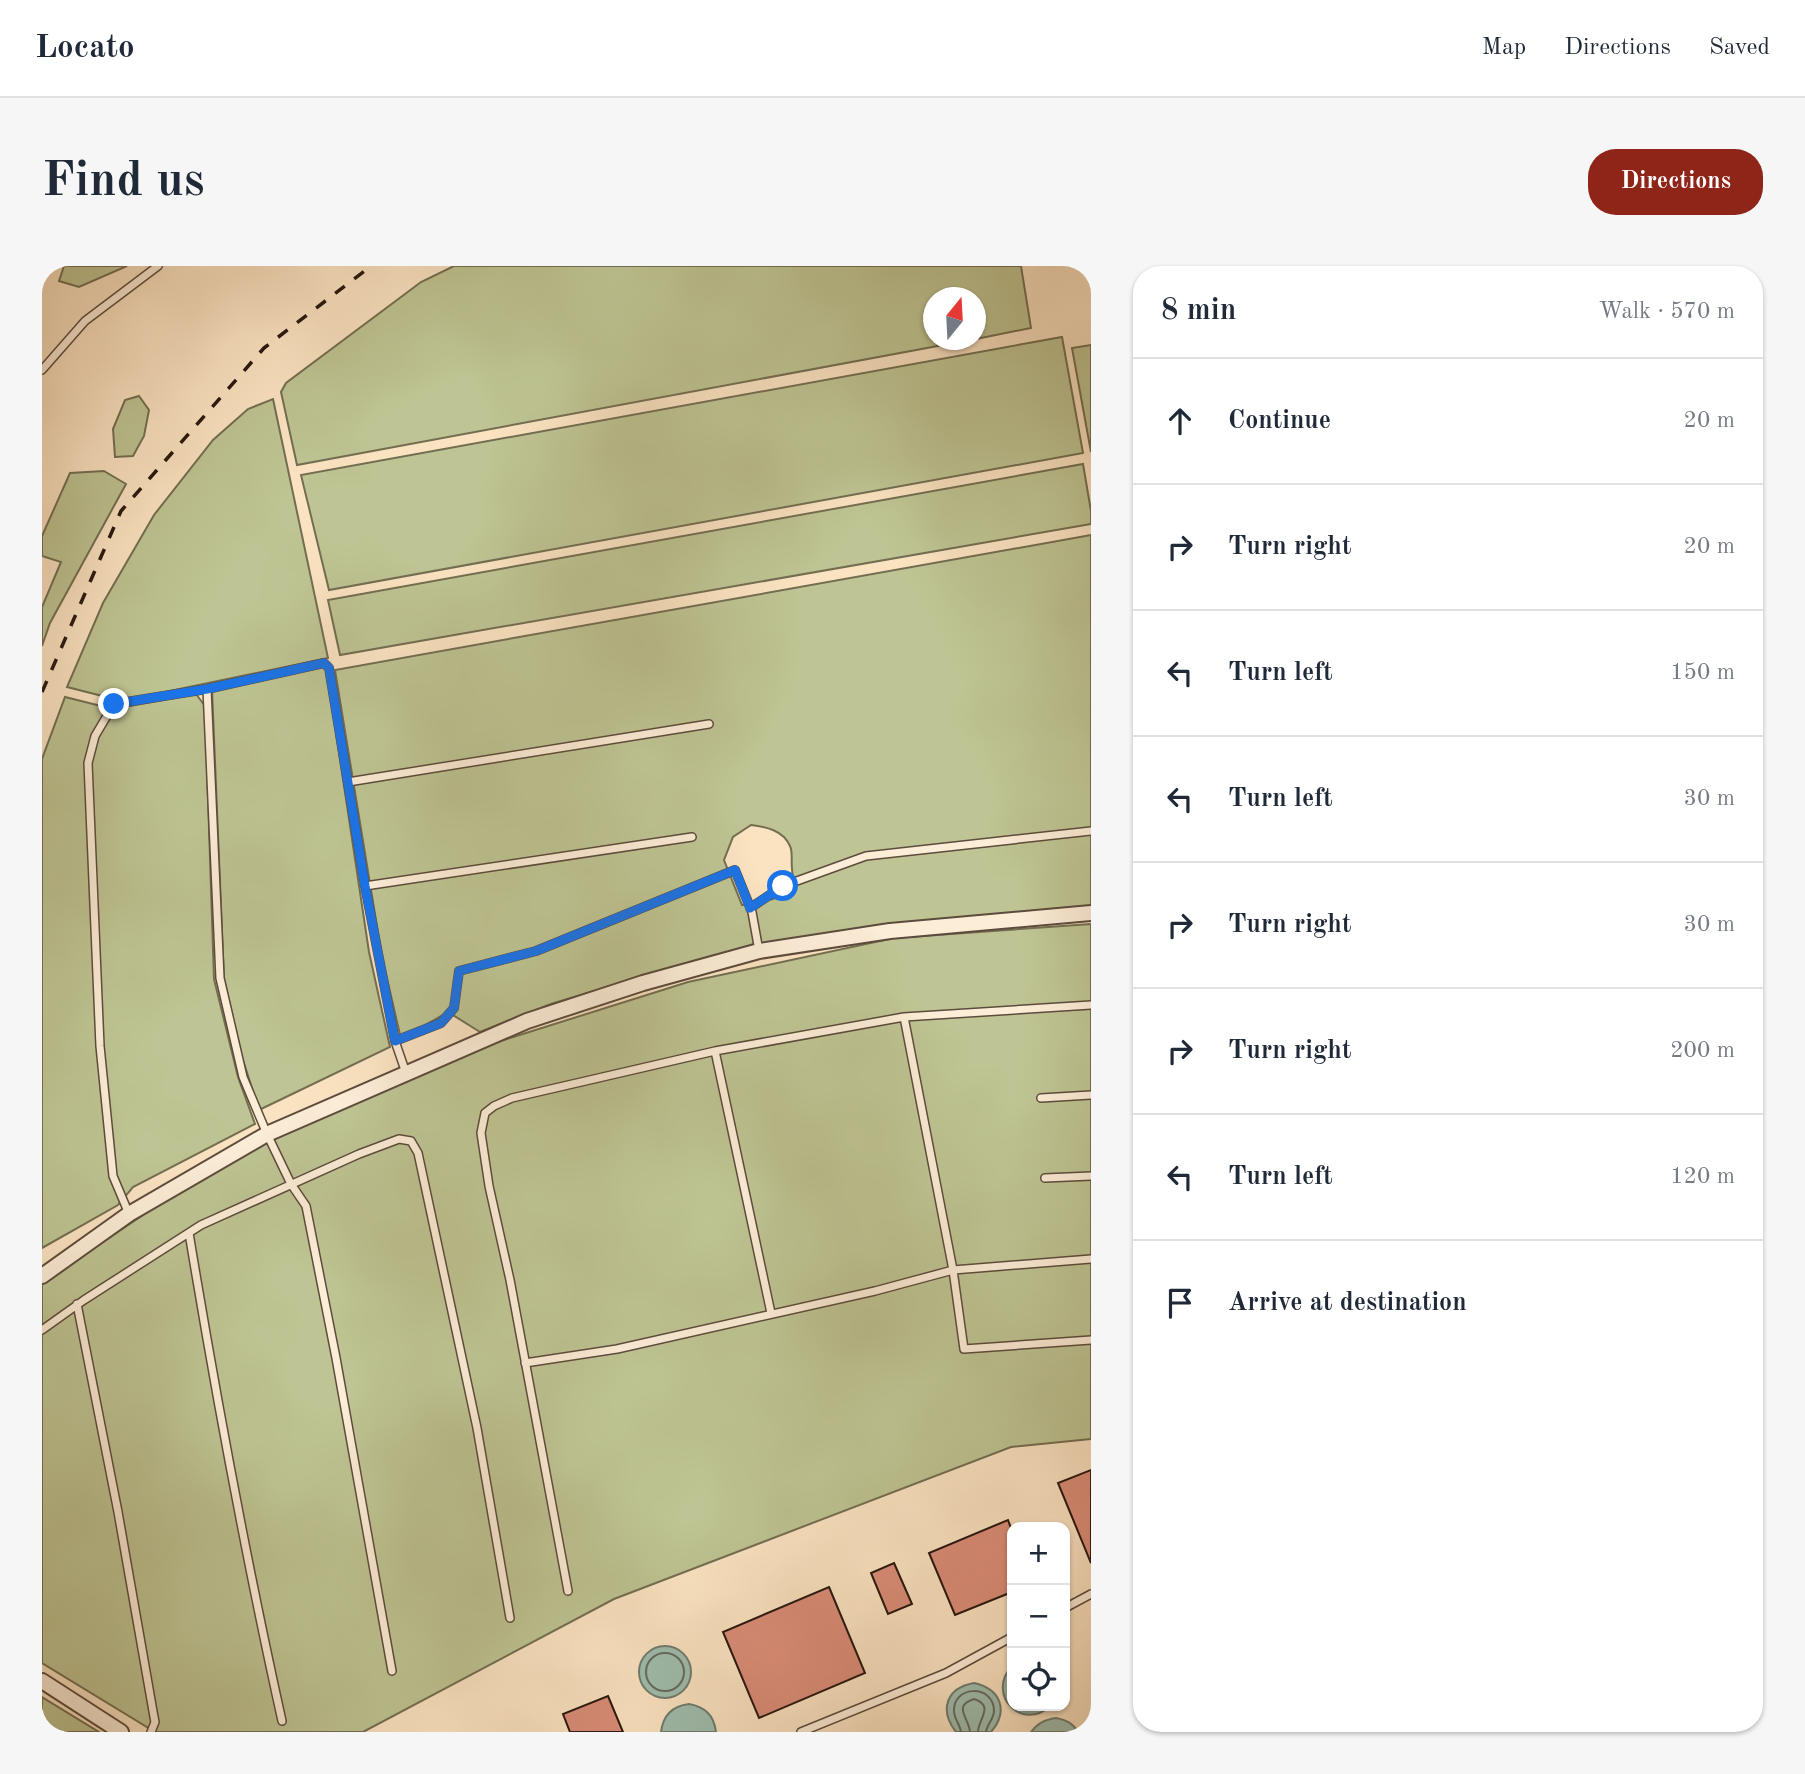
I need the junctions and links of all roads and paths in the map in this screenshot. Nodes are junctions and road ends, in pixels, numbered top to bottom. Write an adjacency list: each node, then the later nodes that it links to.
1 (158, 266): 2 (lane)
2 (42, 370)
3 (207, 689): 5 (lane); 19 (lane); 23 (lane)
4 (709, 724): 5 (lane)
5 (348, 782): 8 (lane)
6 (1091, 831): 9 (lane)
7 (692, 836): 8 (lane)
8 (365, 886): 14 (lane)
9 (750, 908): 11 (lane); 14 (lane)
10 (1091, 914): 11 (street)
11 (759, 951): 16 (street)
12 (1091, 1005): 13 (lane)
13 (904, 1017): 15 (lane); 26 (lane)
14 (395, 1041): 16 (lane)
15 (715, 1051): 29 (lane); 32 (lane)
16 (405, 1073): 19 (street)
17 (1091, 1095): 18 (lane)
18 (1041, 1098)
19 (267, 1134): 22 (lane); 23 (street)
20 (1091, 1176): 21 (lane)
21 (1045, 1178)
22 (291, 1184): 24 (lane); 36 (lane); 38 (lane)
23 (128, 1214): 27 (street)
24 (189, 1233): 28 (lane); 40 (lane)
25 (1091, 1259): 26 (lane)
26 (953, 1270): 29 (lane); 31 (lane)
27 (42, 1276)
28 (77, 1304): 30 (lane); 42 (lane)
29 (771, 1313): 32 (lane)
30 (42, 1330)
31 (1091, 1340)
32 (525, 1363): 33 (lane)
33 (568, 1591)
34 (1091, 1594): 35 (lane)
35 (1070, 1605)
36 (510, 1618)
37 (1007, 1640): 43 (lane)
38 (392, 1671)
39 (42, 1681): 41 (street)
40 (282, 1721)
41 (121, 1732)
42 (151, 1732)
43 (801, 1732)

